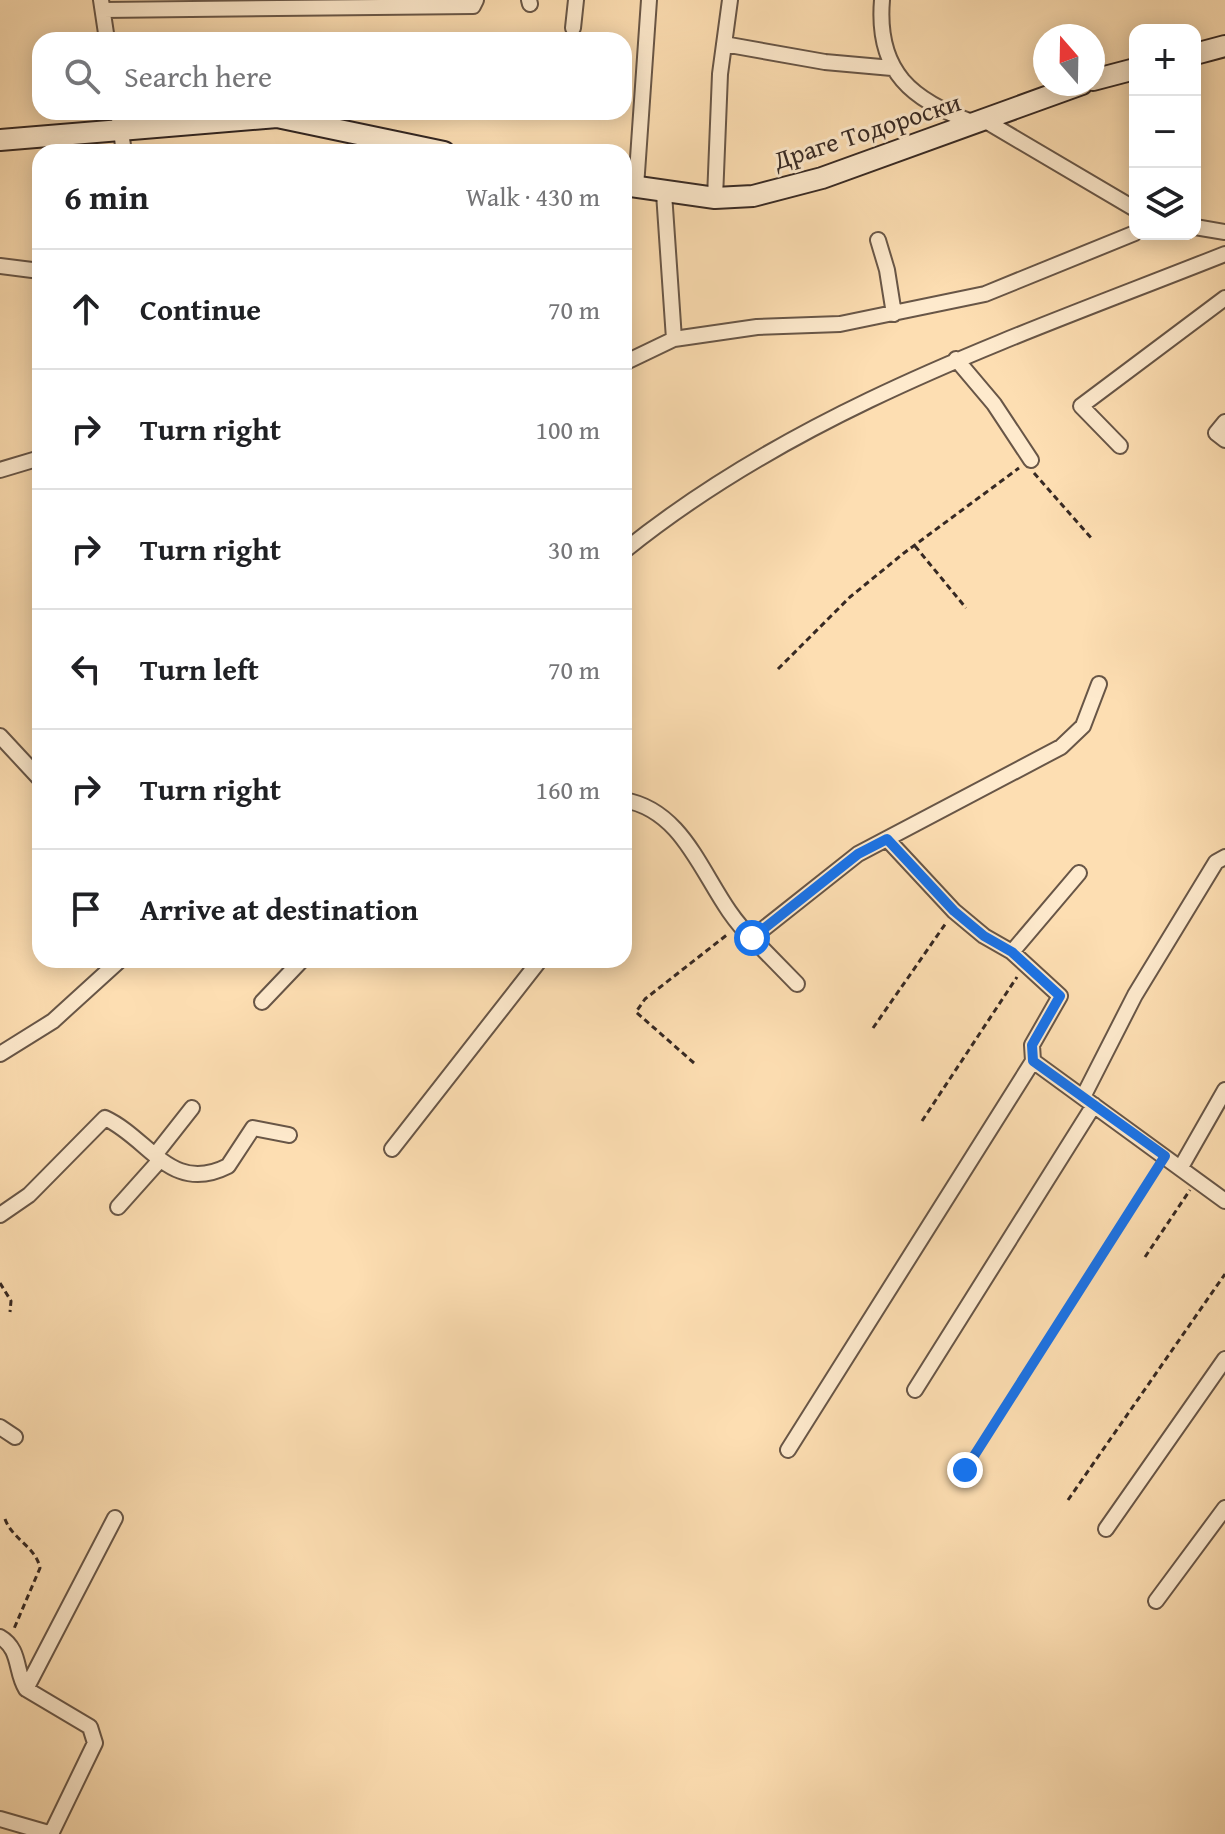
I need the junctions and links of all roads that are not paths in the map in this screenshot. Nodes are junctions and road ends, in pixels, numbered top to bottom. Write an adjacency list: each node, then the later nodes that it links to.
1 (476, 0): 6 (street)
2 (576, 0): 8 (street)
3 (649, 0): 23 (street)
4 (730, 0): 10 (street)
5 (882, 0): 13 (street)
6 (366, 4): 7 (street)
7 (102, 5): 9 (street)
8 (573, 28)
9 (106, 32)
10 (724, 44): 13 (street); 26 (street)
11 (1225, 46): 12 (street)
12 (1201, 52)
13 (892, 68): 19 (street)
14 (1129, 71): 15 (street)
15 (1105, 77)
16 (1049, 96): 19 (street, Драге Тодороски)
17 (119, 120): 20 (street); 21 (street)
18 (291, 120): 22 (street)
19 (980, 121): 26 (street, Драге Тодороски); 27 (street)
20 (0, 140)
21 (123, 144)
22 (406, 144)
23 (632, 166)
24 (632, 186): 25 (street, Драге Тодороски)
25 (664, 193): 26 (street, Драге Тодороски); 37 (street)
26 (715, 198)
27 (1129, 206)
28 (1201, 228): 29 (street)
29 (1225, 232)
30 (1129, 235): 36 (street)
31 (878, 240): 36 (street)
32 (1225, 254): 39 (street)
33 (0, 266): 34 (street)
34 (32, 270)
35 (1225, 298): 42 (street)
36 (894, 314): 37 (street)
37 (674, 339): 38 (street)
38 (632, 359)
39 (956, 359): 44 (street); 46 (street)
40 (1225, 422): 41 (street)
41 (1225, 440)
42 (1120, 446)
43 (32, 460): 45 (street)
44 (1031, 460)
45 (0, 470)
46 (632, 545)
47 (1099, 684): 51 (street)
48 (0, 736): 49 (street)
49 (32, 770)
50 (632, 802): 54 (street)
51 (887, 839): 54 (street); 55 (street)
52 (1225, 857): 64 (street)
53 (1079, 873): 55 (street)
54 (752, 938): 59 (street)
55 (1012, 952): 62 (street)
56 (111, 968): 61 (street)
57 (294, 968): 60 (street)
58 (534, 968): 67 (street)
59 (797, 984)
60 (262, 1002)
61 (0, 1054)
62 (1033, 1061): 64 (street); 77 (street)
63 (1225, 1090): 69 (street)
64 (1089, 1101): 69 (street); 74 (street)
65 (192, 1108): 68 (street)
66 (289, 1135): 68 (street)
67 (392, 1149)
68 (157, 1158): 71 (street); 72 (street)
69 (1181, 1167): 70 (street)
70 (1225, 1201)
71 (118, 1207)
72 (0, 1215)
73 (1225, 1359): 80 (street)
74 (915, 1390)
75 (0, 1427): 76 (street)
76 (15, 1437)
77 (788, 1450)
78 (1225, 1508): 81 (street)
79 (115, 1518): 83 (street)
80 (1106, 1529)
81 (1156, 1601)
82 (4, 1639): 83 (street)
83 (26, 1689): 85 (street)
84 (0, 1819): 85 (street)
85 (52, 1834)

